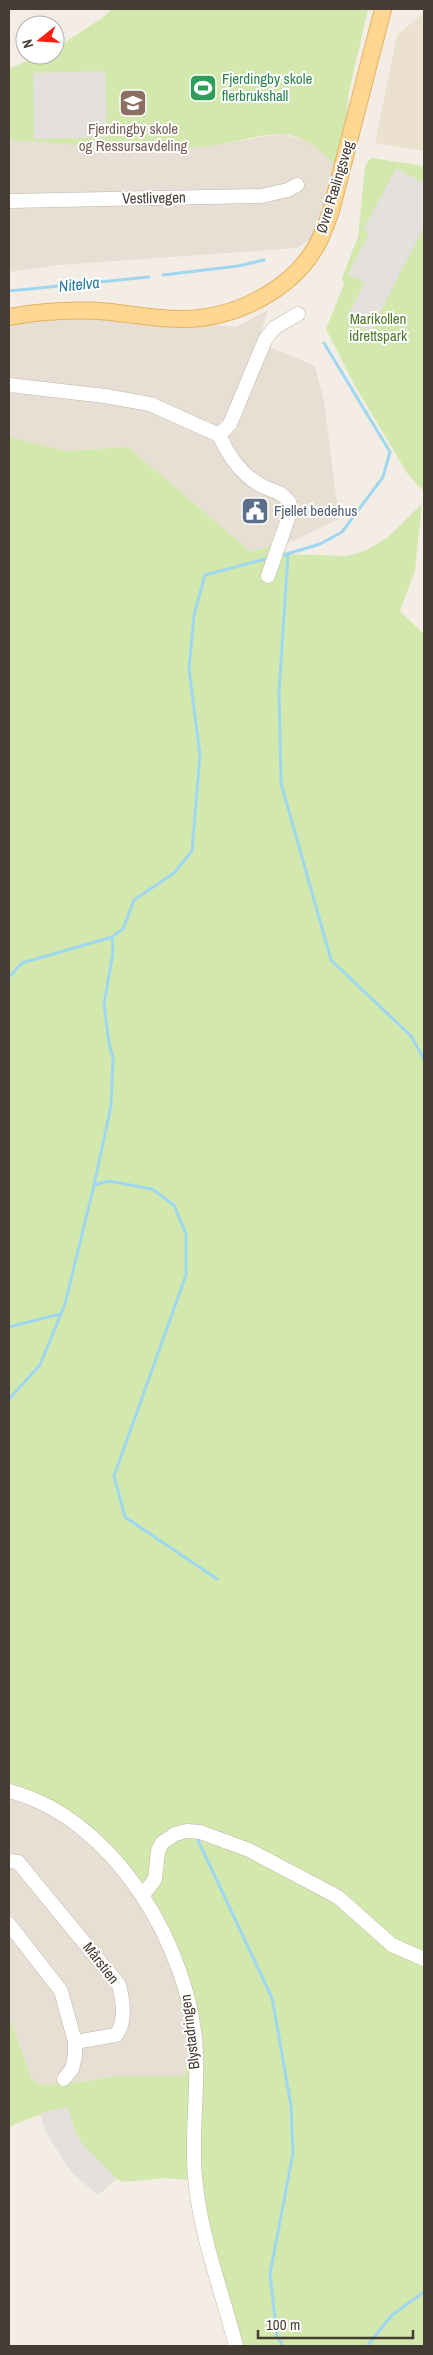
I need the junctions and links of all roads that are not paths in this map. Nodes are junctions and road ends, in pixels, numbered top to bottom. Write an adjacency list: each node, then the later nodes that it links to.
1 (383, 9): 5 (main road, Øvre Rælingsveg)
2 (297, 185): 3 (street, Vestlivegen)
3 (9, 201)
4 (298, 314): 7 (street)
5 (9, 318)
6 (9, 385): 7 (street)
7 (219, 435): 8 (street)
8 (268, 576)
9 (9, 1791): 11 (street, Blystadringen)
10 (9, 1861): 14 (street, Mårstien)
11 (143, 1895): 13 (street); 16 (street, Blystadringen)
12 (9, 1924): 14 (street)
13 (424, 1959)
14 (75, 2042): 15 (street)
15 (64, 2079)
16 (236, 2346)

